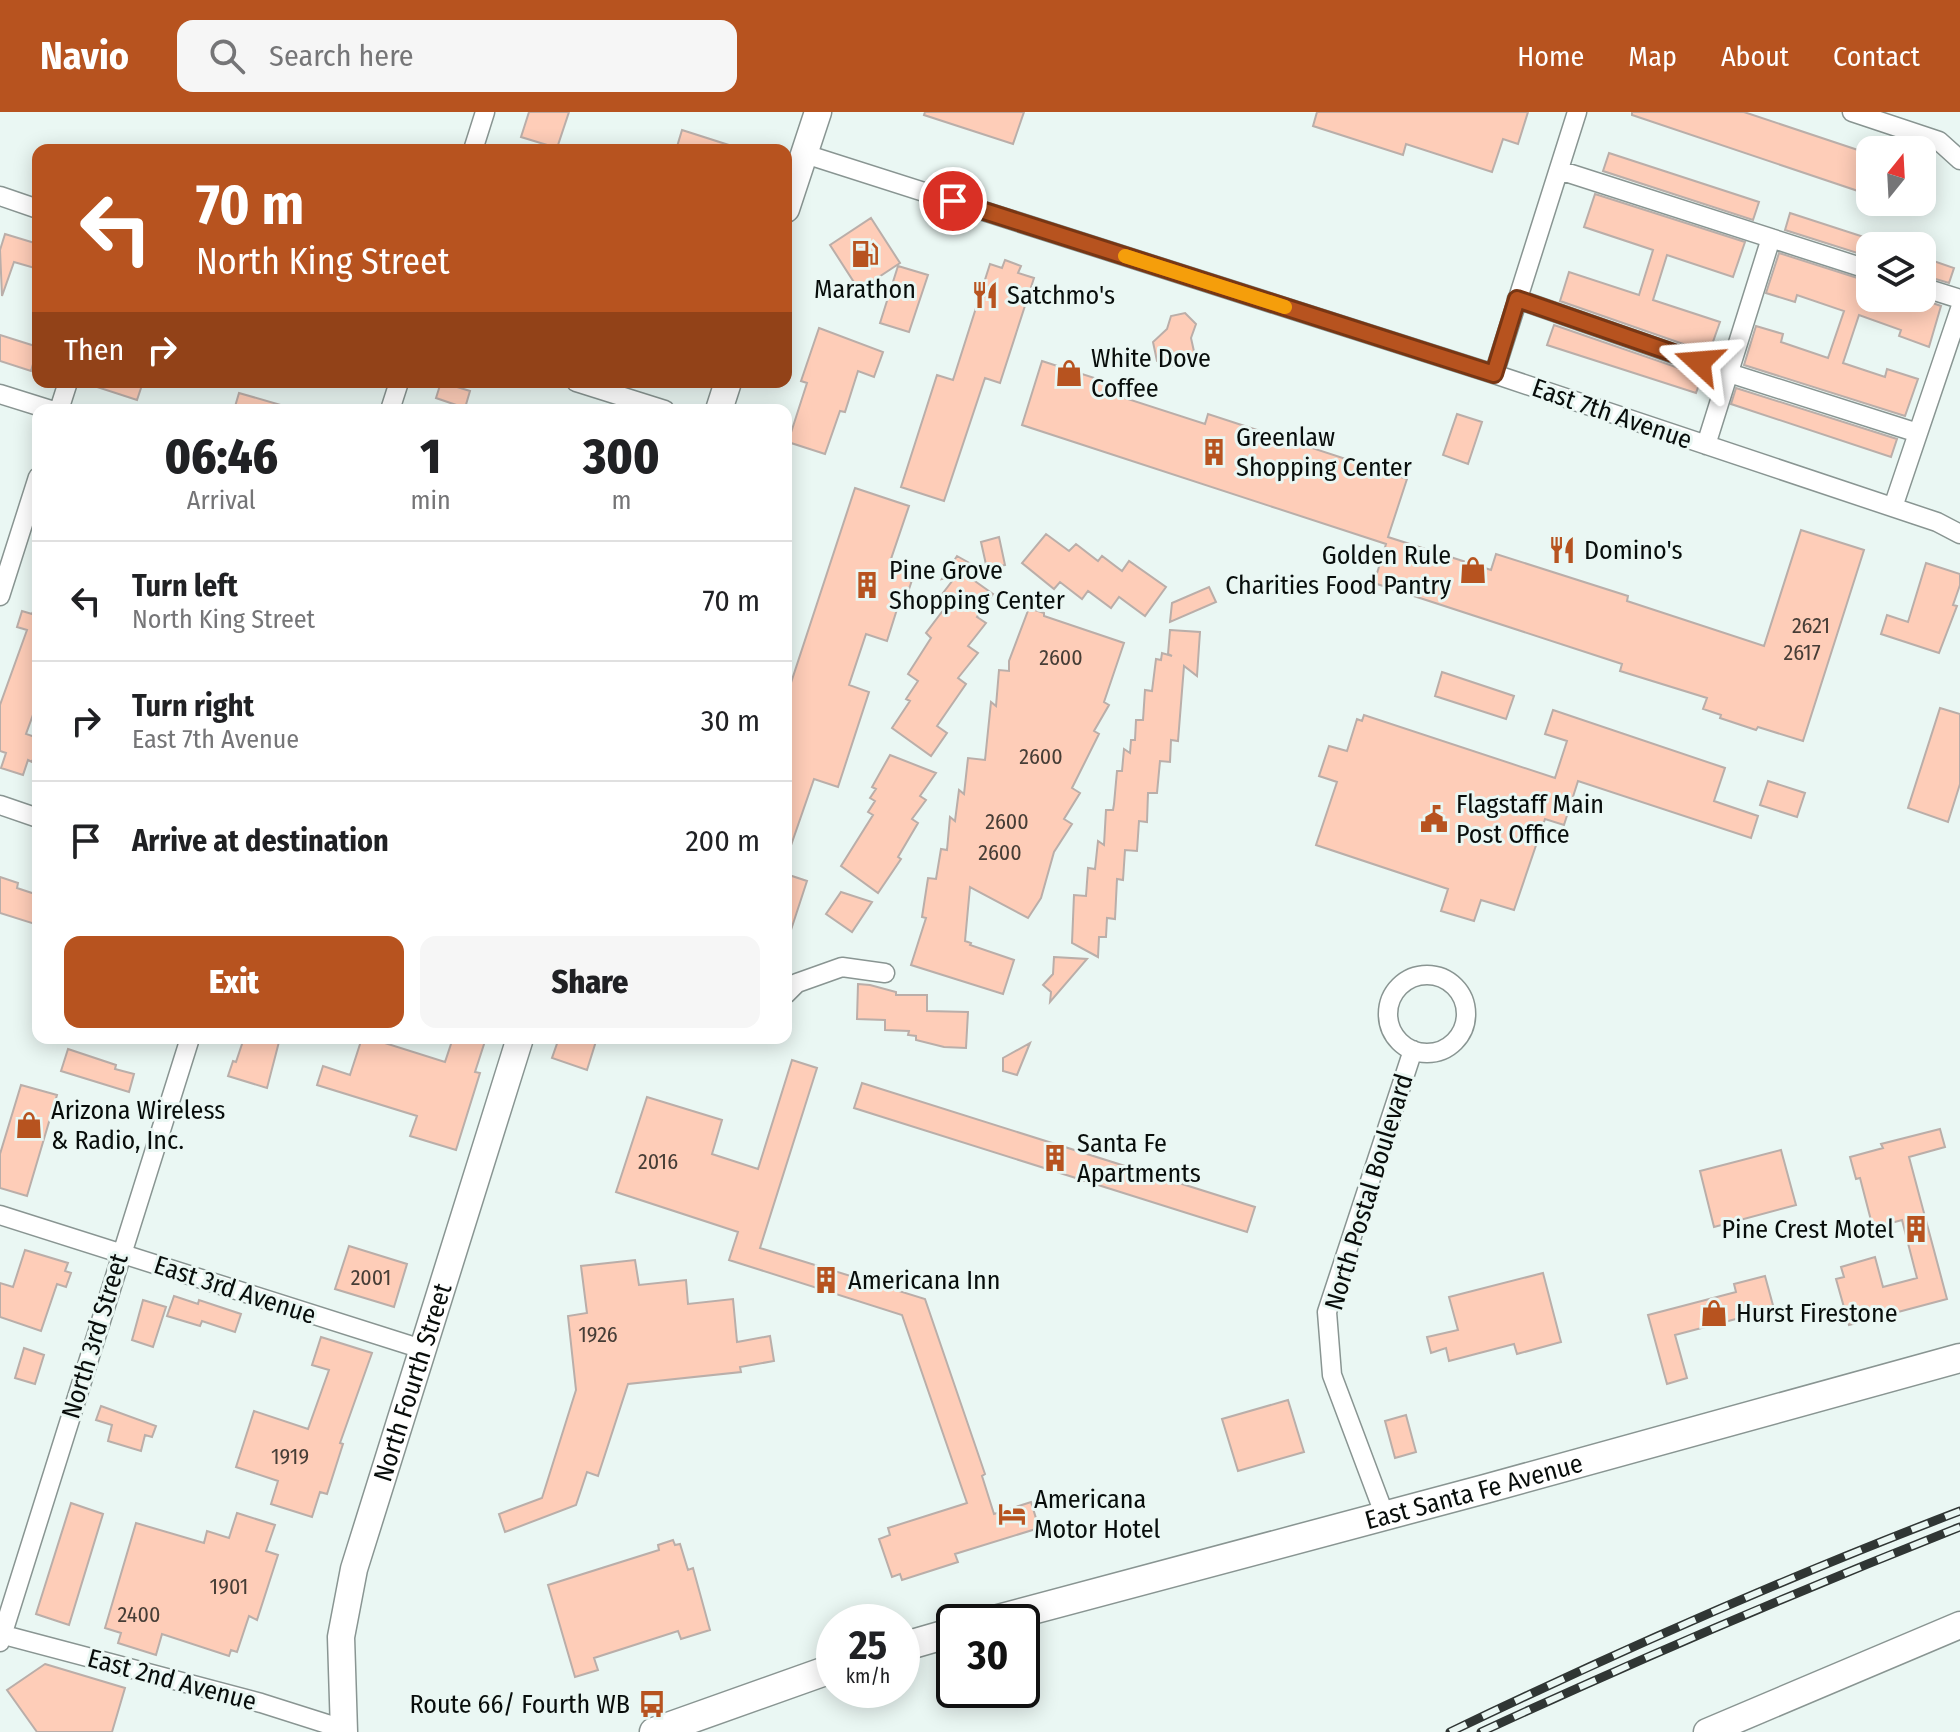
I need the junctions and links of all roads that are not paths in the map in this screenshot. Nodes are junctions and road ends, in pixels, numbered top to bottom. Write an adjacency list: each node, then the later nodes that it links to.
1 (485, 112): 5 (street)
2 (818, 112): 6 (main road)
3 (1577, 112): 8 (street)
4 (1852, 112): 7 (street)
5 (475, 144)
6 (805, 154): 9 (main road); 19 (street, East 7th Avenue)
7 (1960, 160)
8 (1559, 170): 12 (street); 15 (street)
9 (792, 192)
10 (0, 196): 11 (street)
11 (32, 207)
12 (1771, 238): 13 (street); 18 (street)
13 (1856, 265)
14 (1936, 291): 16 (street)
15 (1517, 299): 18 (street); 19 (street)
16 (1960, 299)
17 (1960, 309): 24 (street)
18 (1729, 373): 24 (street); 25 (street)
19 (1494, 374): 25 (street, East 7th Avenue)
20 (595, 388): 23 (street)
21 (0, 394): 22 (street)
22 (32, 404)
23 (646, 404)
24 (1918, 433): 27 (street)
25 (1706, 445): 27 (street, East 7th Avenue)
26 (32, 496): 29 (street)
27 (1893, 507): 28 (street, East 7th Avenue)
28 (1960, 534)
29 (0, 596)
30 (0, 805): 31 (street)
31 (32, 816)
32 (885, 973): 33 (street)
33 (792, 988)
34 (188, 1044): 38 (street, North 3rd Street)
35 (518, 1044): 39 (main road, North Fourth Street)
36 (1413, 1050): 36 (street, North Postal Boulevard); 41 (street, North Postal Boulevard)
37 (0, 1215): 38 (street, East 3rd Avenue)
38 (121, 1254): 39 (street, East 3rd Avenue); 44 (street, North 3rd Street)
39 (425, 1350): 46 (main road, North Fourth Street)
40 (1960, 1358): 41 (main road, East Santa Fe Avenue)
41 (1385, 1516): 42 (main road, East Santa Fe Avenue)
42 (1040, 1608)
43 (1960, 1625): 48 (main road)
44 (1, 1637): 46 (street, East 2nd Avenue)
45 (816, 1674): 47 (main road)
46 (344, 1730)
47 (654, 1732)
48 (1707, 1732)

